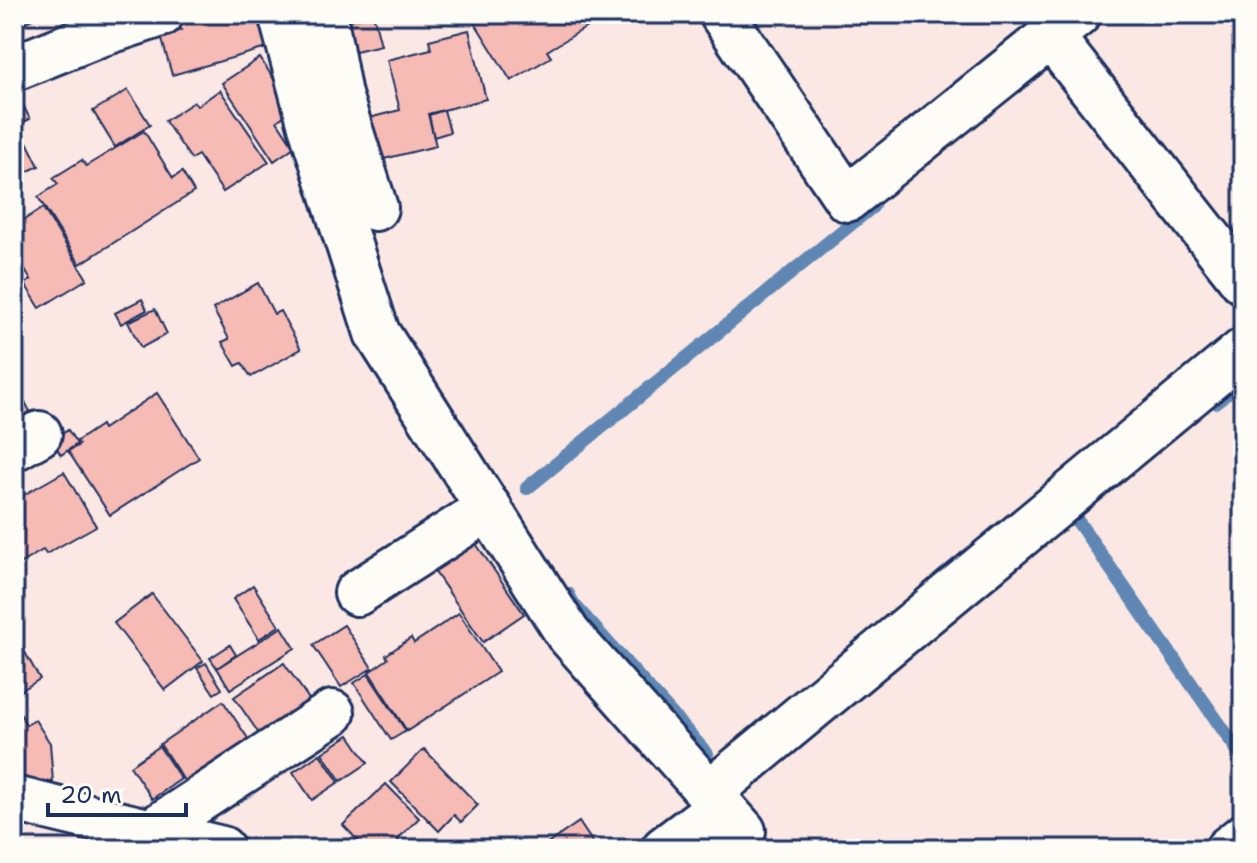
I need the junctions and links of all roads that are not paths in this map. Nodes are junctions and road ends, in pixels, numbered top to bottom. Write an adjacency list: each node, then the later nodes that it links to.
1 (281, 14): 10 (street)
2 (324, 14): 7 (street)
3 (722, 14): 5 (street)
4 (145, 17): 6 (street)
5 (1064, 25): 8 (street)
6 (14, 68)
7 (375, 208)
8 (1243, 281)
9 (1243, 351): 14 (street)
10 (489, 508): 11 (street); 14 (street)
11 (357, 593)
12 (332, 713): 15 (street)
13 (14, 799): 15 (street)
14 (715, 799): 18 (street); 19 (street)
15 (150, 832): 17 (street)
16 (1243, 837): 20 (street)
17 (222, 849)
18 (664, 849)
19 (720, 849)
20 (1228, 849)

